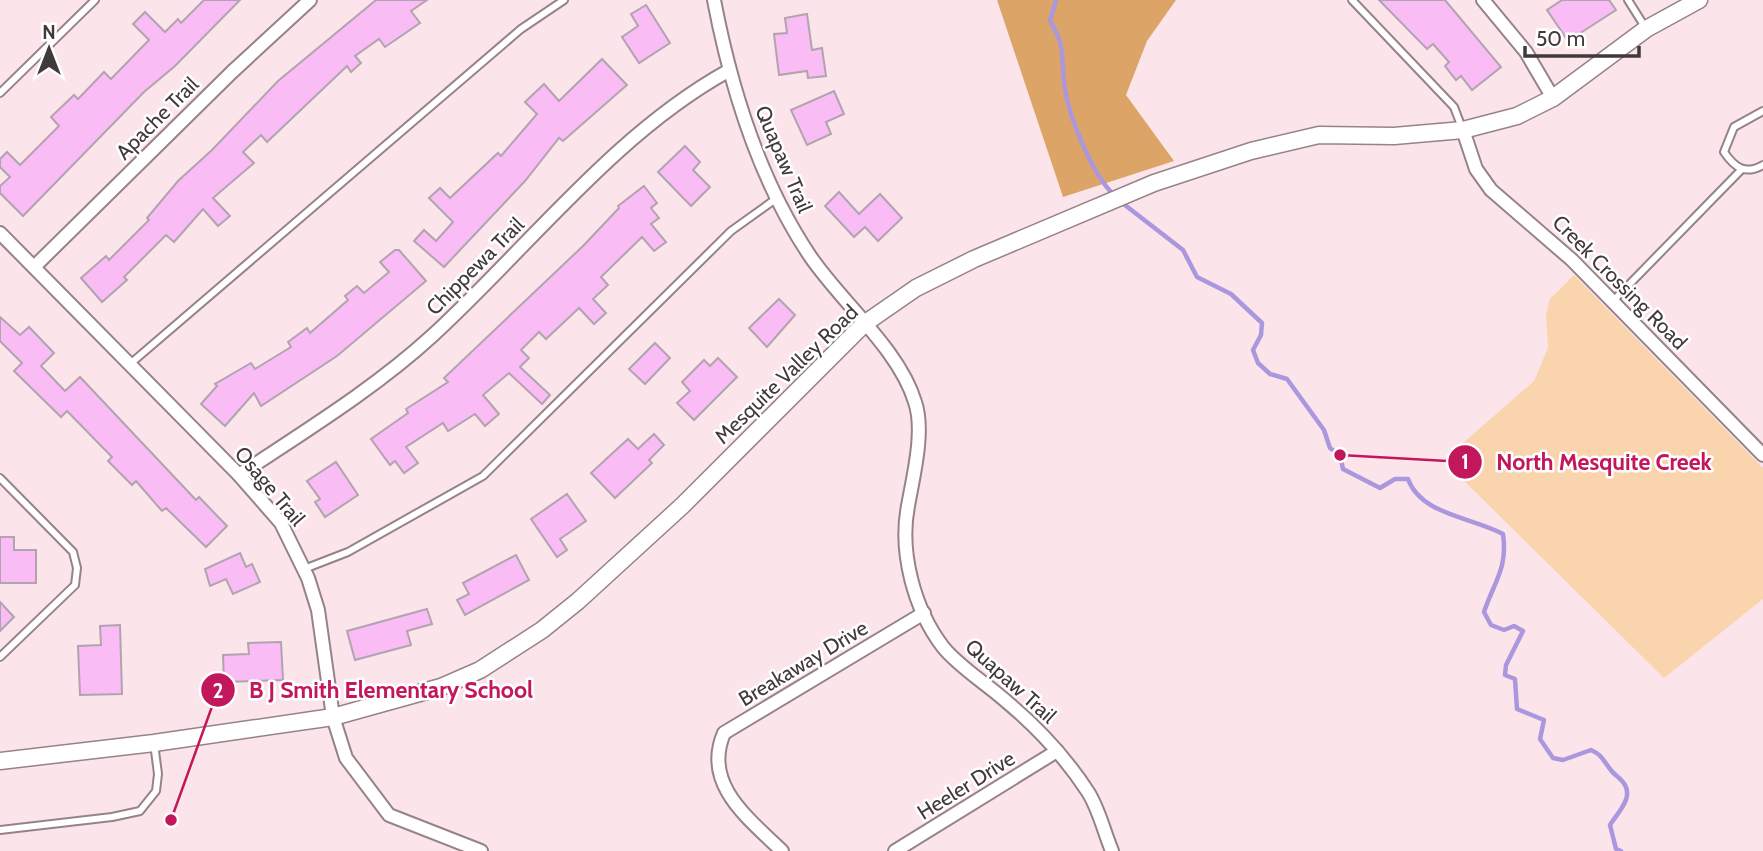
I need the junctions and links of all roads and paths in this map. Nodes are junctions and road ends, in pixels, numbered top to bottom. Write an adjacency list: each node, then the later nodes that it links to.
1 (95, 0): 11 (lane)
2 (310, 0): 19 (street, Apache Trail)
3 (564, 0): 22 (lane)
4 (714, 0): 10 (street, Quapaw Trail)
5 (1352, 0): 14 (lane)
6 (1483, 0): 12 (street)
7 (1628, 0): 9 (lane)
8 (1699, 0): 9 (street, Mesquite Valley Road)
9 (1646, 29): 12 (street, Mesquite Valley Road)
10 (728, 71): 17 (street, Quapaw Trail); 24 (street, Chippewa Trail)
11 (0, 93)
12 (1553, 98): 14 (street, Mesquite Valley Road)
13 (1763, 111): 16 (lane)
14 (1463, 130): 20 (street, Creek Crossing Road); 21 (street, Mesquite Valley Road)
15 (1763, 165): 16 (lane)
16 (1741, 170): 20 (lane)
17 (778, 198): 21 (street, Quapaw Trail); 26 (lane)
18 (0, 233): 19 (street, Osage Trail)
19 (34, 267): 22 (street, Osage Trail)
20 (1613, 301): 23 (street, Creek Crossing Road)
21 (864, 324): 27 (street, Quapaw Trail); 29 (street, Mesquite Valley Road)
22 (130, 364): 24 (street, Osage Trail)
23 (1763, 455)
24 (239, 475): 26 (street, Osage Trail)
25 (1, 480): 28 (lane)
26 (304, 569): 29 (street, Osage Trail)
27 (924, 613): 31 (street, Quapaw Trail); 35 (street, Breakaway Drive)
28 (0, 657)
29 (332, 717): 30 (street, Mesquite Valley Road); 34 (street, Osage Trail)
30 (154, 743): 32 (street, Mesquite Valley Road); 33 (lane)
31 (1057, 751): 36 (street, Heeler Drive); 37 (street, Quapaw Trail)
32 (0, 761)
33 (0, 830)
34 (481, 851)
35 (782, 851)
36 (895, 851)
37 (1112, 851)

